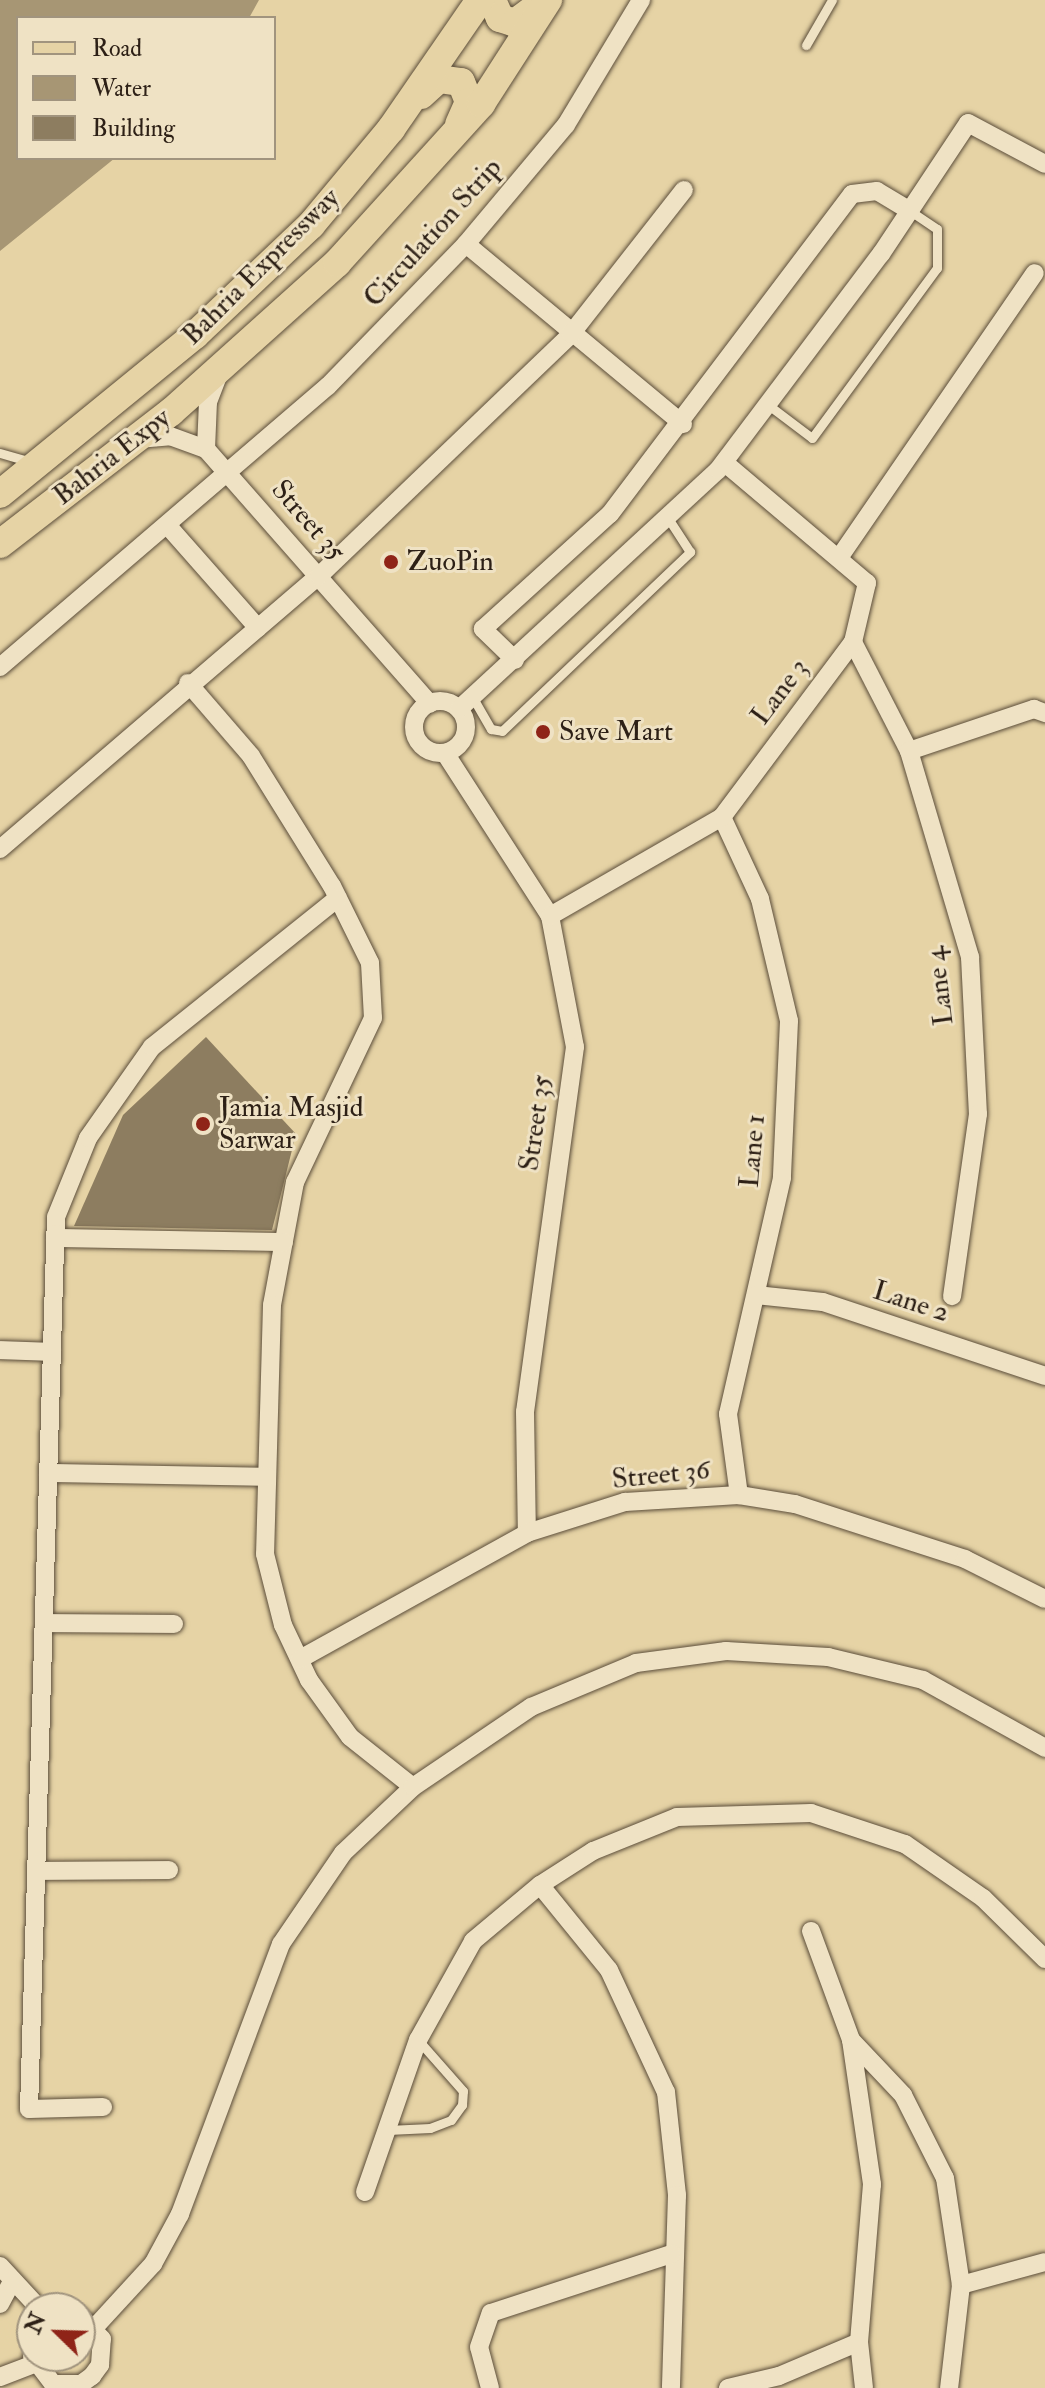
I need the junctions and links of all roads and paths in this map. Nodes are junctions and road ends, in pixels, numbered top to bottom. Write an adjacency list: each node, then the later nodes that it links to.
1 (480, 0): 7 (main road, Bahria Expressway)
2 (492, 0): 3 (main road)
3 (545, 0): 8 (main road, Bahria Expressway)
4 (641, 0): 12 (street, Circulation Strip)
5 (832, 0): 6 (lane)
6 (806, 45)
7 (391, 129): 8 (main road); 22 (main road, Bahria Expressway)
8 (451, 139): 15 (main road, Bahria Expressway)
9 (1045, 164): 11 (street)
10 (684, 190): 14 (street)
11 (910, 211): 16 (street); 16 (lane); 17 (street)
12 (466, 244): 14 (street); 23 (street, Circulation Strip)
13 (1035, 273): 28 (street)
14 (571, 334): 17 (street); 29 (street)
15 (222, 367): 18 (main road, Bahria Expy); 19 (street)
16 (767, 404): 21 (street)
17 (683, 424): 32 (street)
18 (135, 440): 19 (street); 27 (main road, Bahria Expy)
19 (206, 449): 23 (street, Street 35)
20 (0, 453): 22 (lane)
21 (724, 462): 25 (street); 28 (street, Lane 3)
22 (37, 464): 24 (main road, Bahria Expressway)
23 (229, 472): 26 (street, Circulation Strip); 29 (street, Street 35)
24 (0, 494)
25 (669, 520): 32 (street); 36 (lane)
26 (168, 526): 30 (street); 33 (street, Circulation Strip)
27 (0, 544)
28 (841, 555): 31 (street, Lane 3)
29 (319, 576): 30 (street); 35 (street, Street 35)
30 (258, 628): 34 (street)
31 (853, 642): 38 (street, Lane 4); 40 (street, Lane 3)
32 (515, 660): 36 (street)
33 (0, 667)
34 (188, 683): 41 (street); 42 (street)
35 (430, 704): 36 (street); 39 (street)
36 (466, 704): 39 (street)
37 (1045, 713): 38 (street)
38 (909, 751): 47 (street, Lane 4)
39 (445, 753): 43 (street, Street 35)
40 (722, 817): 43 (street, Lane 3); 46 (street, Lane 1)
41 (0, 849)
42 (338, 898): 44 (street); 45 (street)
43 (550, 916): 54 (street, Street 35)
44 (55, 1238): 45 (street); 49 (street)
45 (284, 1242): 52 (street)
46 (756, 1295): 50 (street, Lane 2); 53 (street, Lane 1)
47 (952, 1296)
48 (0, 1350): 49 (street)
49 (52, 1352): 51 (street)
50 (1045, 1376)
51 (48, 1473): 52 (street); 56 (street)
52 (267, 1477): 58 (street)
53 (739, 1495): 54 (street, Street 36); 55 (street, Street 36)
54 (527, 1533): 58 (street, Street 36)
55 (1045, 1599)
56 (44, 1623): 57 (street); 62 (street)
57 (174, 1624)
58 (300, 1659): 60 (street)
59 (1045, 1748): 60 (street)
60 (413, 1787): 77 (street)
61 (169, 1870): 62 (street)
62 (36, 1871): 68 (street)
63 (540, 1885): 65 (street); 66 (street); 71 (street)
64 (811, 1931): 67 (street)
65 (1045, 1959)
66 (418, 2040): 69 (street); 69 (lane)
67 (851, 2040): 74 (street); 79 (street)
68 (103, 2107)
69 (388, 2130): 70 (street)
70 (365, 2192)
71 (672, 2254): 83 (street); 84 (street)
72 (1045, 2262): 74 (street)
73 (6, 2273): 75 (street); 76 (street)
74 (961, 2285): 87 (street)
75 (24, 2292)
76 (0, 2304)
77 (96, 2314)
78 (96, 2336): 80 (street)
79 (859, 2342): 85 (street); 86 (street)
80 (96, 2370)
81 (45, 2372): 82 (street)
82 (82, 2386)
83 (490, 2388)
84 (671, 2388)
85 (728, 2388)
86 (864, 2388)
87 (949, 2388)

